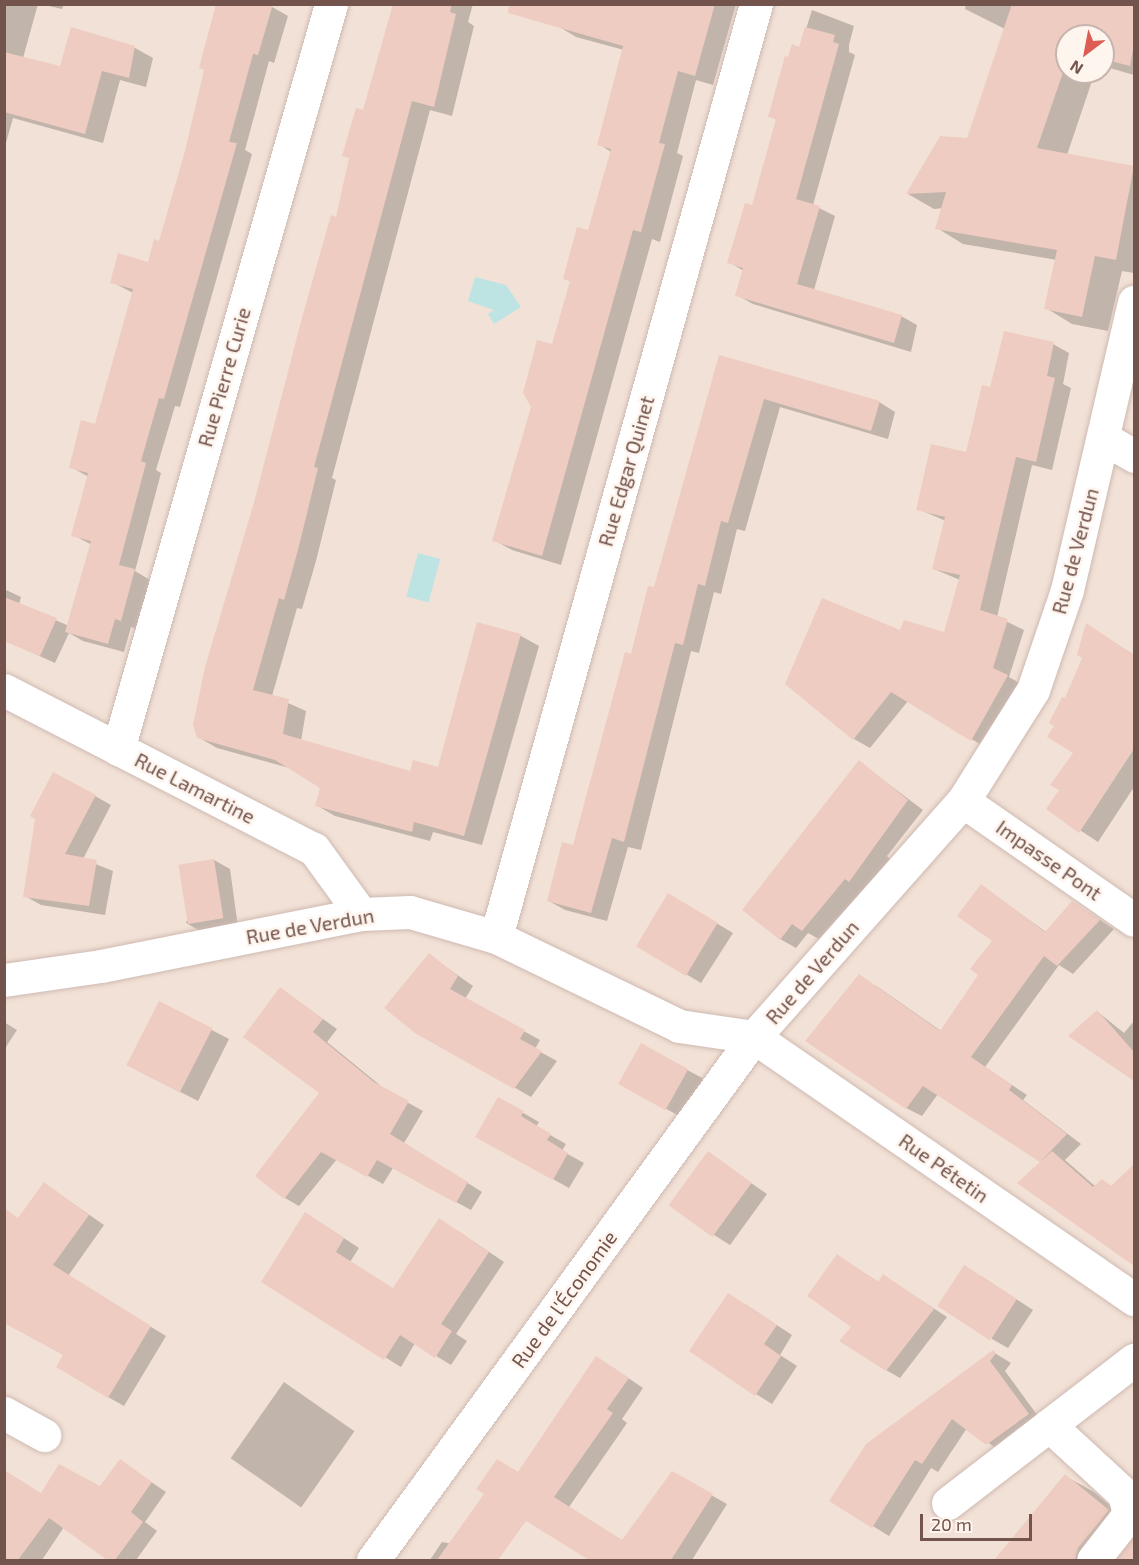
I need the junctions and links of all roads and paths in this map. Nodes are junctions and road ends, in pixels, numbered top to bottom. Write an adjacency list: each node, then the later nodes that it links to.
1 (331, 4): 7 (street, Rue Pierre Curie)
2 (756, 4): 11 (street, Rue Edgar Quinet)
3 (1134, 302): 4 (street, Rue de Verdun)
4 (1105, 439): 5 (street); 8 (street, Rue de Verdun)
5 (1134, 456)
6 (4, 690): 7 (street, Rue Lamartine)
7 (118, 749): 9 (street, Rue Lamartine)
8 (963, 801): 10 (street, Impasse Pont); 13 (street, Rue de Verdun)
9 (362, 914): 11 (street, Rue de Verdun); 12 (street, Rue de Verdun)
10 (1134, 920)
11 (495, 936): 13 (street, Rue de Verdun)
12 (4, 980)
13 (754, 1037): 14 (street, Rue Pétetin); 20 (street, Rue de l'Économie)
14 (1134, 1299)
15 (1134, 1359): 17 (street)
16 (4, 1413): 18 (street)
17 (1049, 1425): 19 (street); 21 (street)
18 (44, 1434)
19 (948, 1503)
20 (373, 1560)
21 (1093, 1560)

